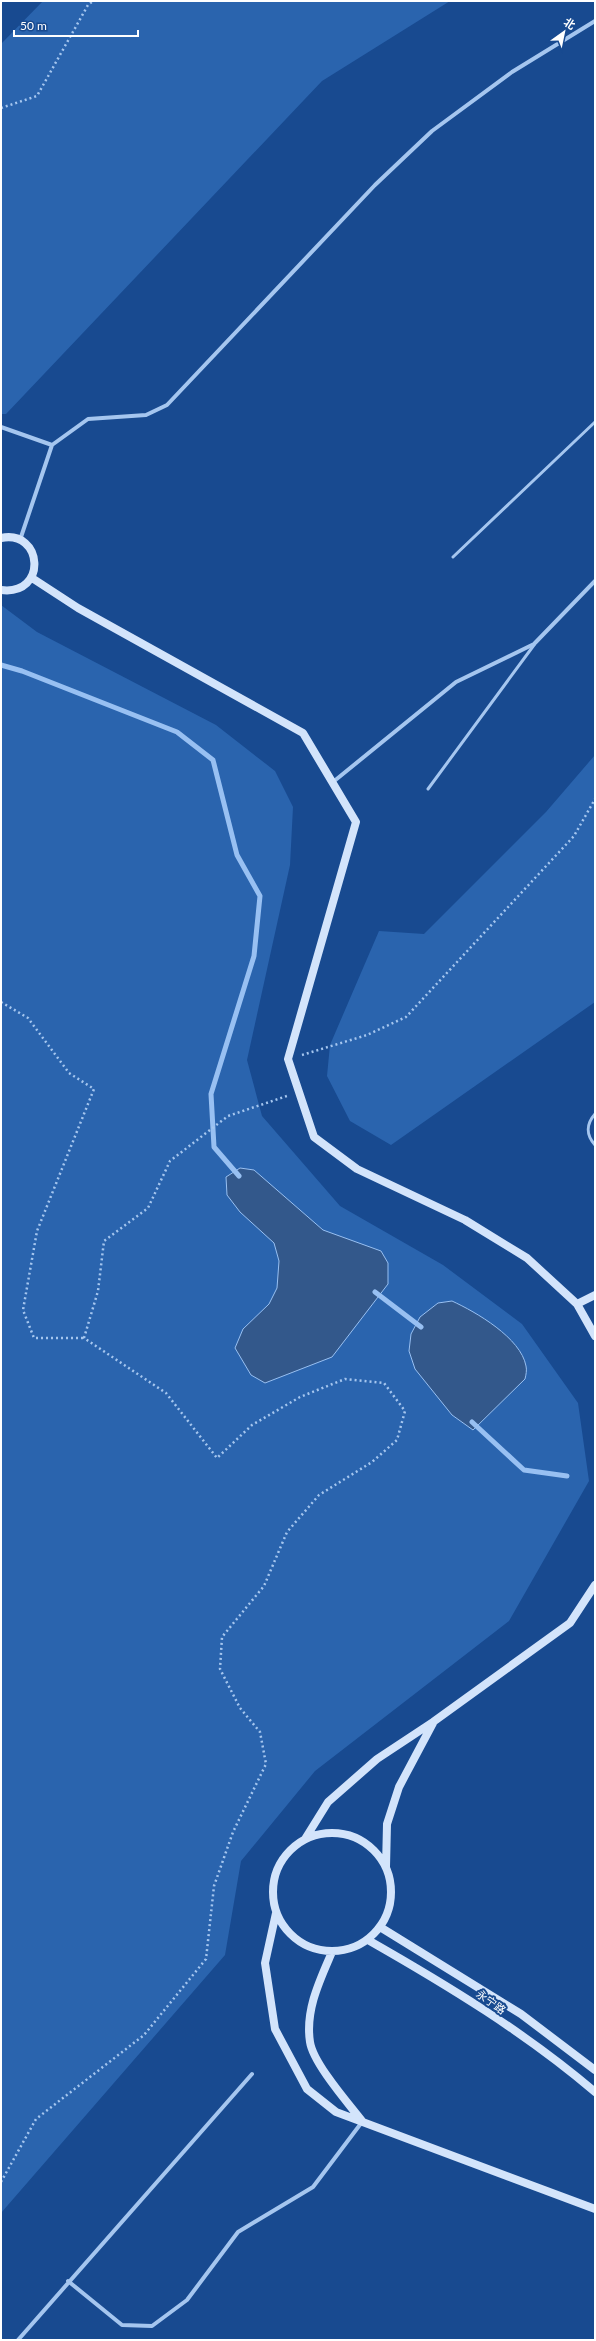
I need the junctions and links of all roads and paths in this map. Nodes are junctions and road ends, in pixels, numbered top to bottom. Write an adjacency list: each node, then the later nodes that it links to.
1 (93, 1): 3 (path)
2 (595, 21): 6 (street)
3 (1, 108)
4 (595, 422): 9 (lane)
5 (1, 427): 6 (street)
6 (52, 446): 8 (street)
7 (2, 537): 8 (street)
8 (20, 540): 10 (street)
9 (453, 557)
10 (32, 578): 12 (street); 14 (street)
11 (595, 581): 13 (street)
12 (1, 590)
13 (534, 644): 14 (street); 15 (lane)
14 (332, 782): 18 (street)
15 (428, 789)
16 (595, 799): 18 (path)
17 (1, 1002): 25 (path)
18 (288, 1059): 19 (street)
19 (299, 1092): 23 (street); 25 (path)
20 (595, 1114): 21 (lane)
21 (595, 1145)
22 (595, 1295): 23 (street)
23 (577, 1304): 24 (street)
24 (595, 1336)
25 (84, 1338): 38 (path)
26 (595, 1585): 27 (street)
27 (433, 1722): 28 (street); 29 (street)
28 (305, 1839): 29 (street); 30 (street)
29 (386, 1867): 31 (street)
30 (276, 1913): 33 (street); 37 (street)
31 (380, 1927): 32 (street); 34 (street, 永宁路)
32 (368, 1940): 33 (street); 36 (street, 永宁路)
33 (332, 1952): 37 (street)
34 (595, 2070)
35 (252, 2074): 40 (street)
36 (595, 2092)
37 (362, 2122): 39 (street); 40 (street)
38 (1, 2182)
39 (595, 2209)
40 (68, 2281): 41 (street)
41 (18, 2340)

